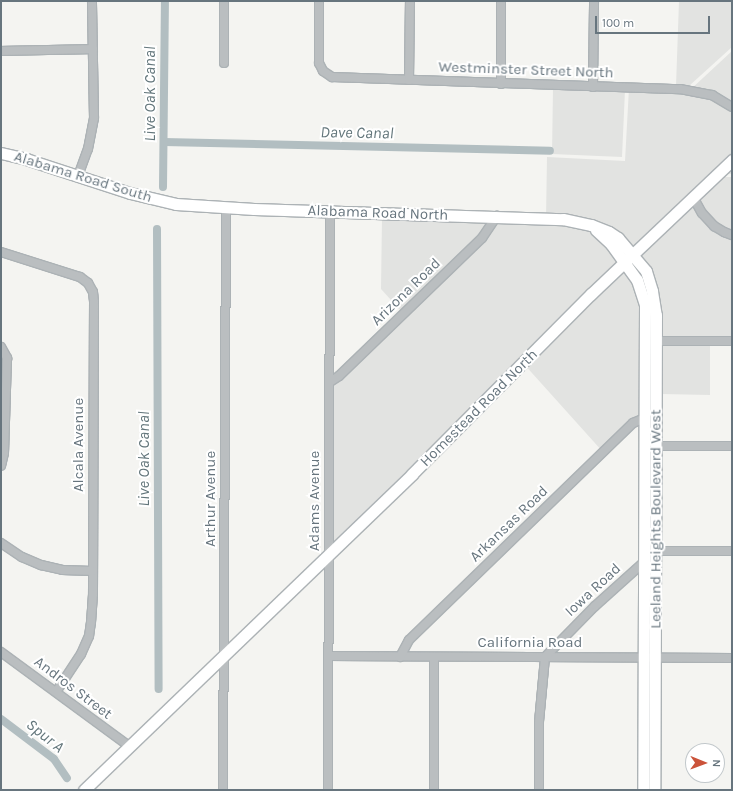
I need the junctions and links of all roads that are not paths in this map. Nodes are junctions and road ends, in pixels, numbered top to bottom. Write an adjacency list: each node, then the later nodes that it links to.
1 (92, 1): 7 (street)
2 (224, 1): 9 (street)
3 (319, 1): 10 (street, Westminster Street North)
4 (410, 1): 10 (street)
5 (501, 1): 11 (street)
6 (594, 1): 12 (street)
7 (93, 49): 8 (street); 16 (street)
8 (1, 51)
9 (224, 63)
10 (409, 80): 11 (street, Westminster Street North)
11 (501, 84): 12 (street, Westminster Street North)
12 (593, 86): 13 (street, Westminster Street North)
13 (732, 107)
14 (1, 153): 16 (main road, Alabama Road South)
15 (732, 160): 17 (main road, Homestead Road North)
16 (78, 176): 18 (main road, Alabama Road South)
17 (692, 197): 23 (street); 25 (main road, Homestead Road North)
18 (165, 202): 19 (main road, Alabama Road North)
19 (226, 208): 20 (main road, Alabama Road North); 42 (street, Arthur Avenue)
20 (330, 211): 21 (main road, Alabama Road North); 30 (street, Adams Avenue)
21 (497, 216): 22 (main road, Alabama Road North); 30 (street, Arizona Road)
22 (591, 226): 25 (main road, Alabama Road North); 26 (main road, Alabama Road North)
23 (732, 234)
24 (1, 252): 40 (street, Alcala Avenue)
25 (633, 254): 26 (main road, Homestead Road North); 27 (main road, Leeland Heights Boulevard West)
26 (625, 262): 31 (main road, Leeland Heights Boulevard West); 38 (main road, Homestead Road North)
27 (656, 341): 28 (street); 32 (main road, Leeland Heights Boulevard West)
28 (732, 341)
29 (1, 347): 34 (street)
30 (330, 382): 38 (street, Adams Avenue)
31 (645, 418): 39 (main road, Leeland Heights Boulevard West); 44 (street, Arkansas Road)
32 (657, 446): 33 (street); 36 (main road, Leeland Heights Boulevard West)
33 (732, 446)
34 (1, 466)
35 (1, 543): 40 (street)
36 (655, 551): 37 (street); 48 (main road, Leeland Heights Boulevard West)
37 (732, 551)
38 (329, 553): 42 (main road, Homestead Road North); 43 (street, Adams Avenue)
39 (644, 562): 45 (street, Iowa Road); 47 (main road, Leeland Heights Boulevard West)
40 (93, 571): 50 (street, Alcala Avenue)
41 (1, 652): 50 (street, Andros Street)
42 (224, 655): 51 (main road, Homestead Road North); 53 (street, Arthur Avenue)
43 (329, 656): 44 (street, California Road); 54 (street, Adams Avenue)
44 (400, 657): 46 (street, California Road)
45 (546, 657): 46 (street, California Road); 47 (street, California Road); 56 (street)
46 (434, 658): 55 (street)
47 (644, 658): 48 (street, California Road); 57 (main road, Leeland Heights Boulevard West)
48 (656, 658): 49 (street, California Road); 58 (main road, Leeland Heights Boulevard West)
49 (732, 658)
50 (56, 692): 51 (street, Andros Street)
51 (129, 746): 52 (main road, Homestead Road North)
52 (84, 790)
53 (223, 790)
54 (328, 790)
55 (434, 790)
56 (539, 790)
57 (644, 790)
58 (654, 790)

